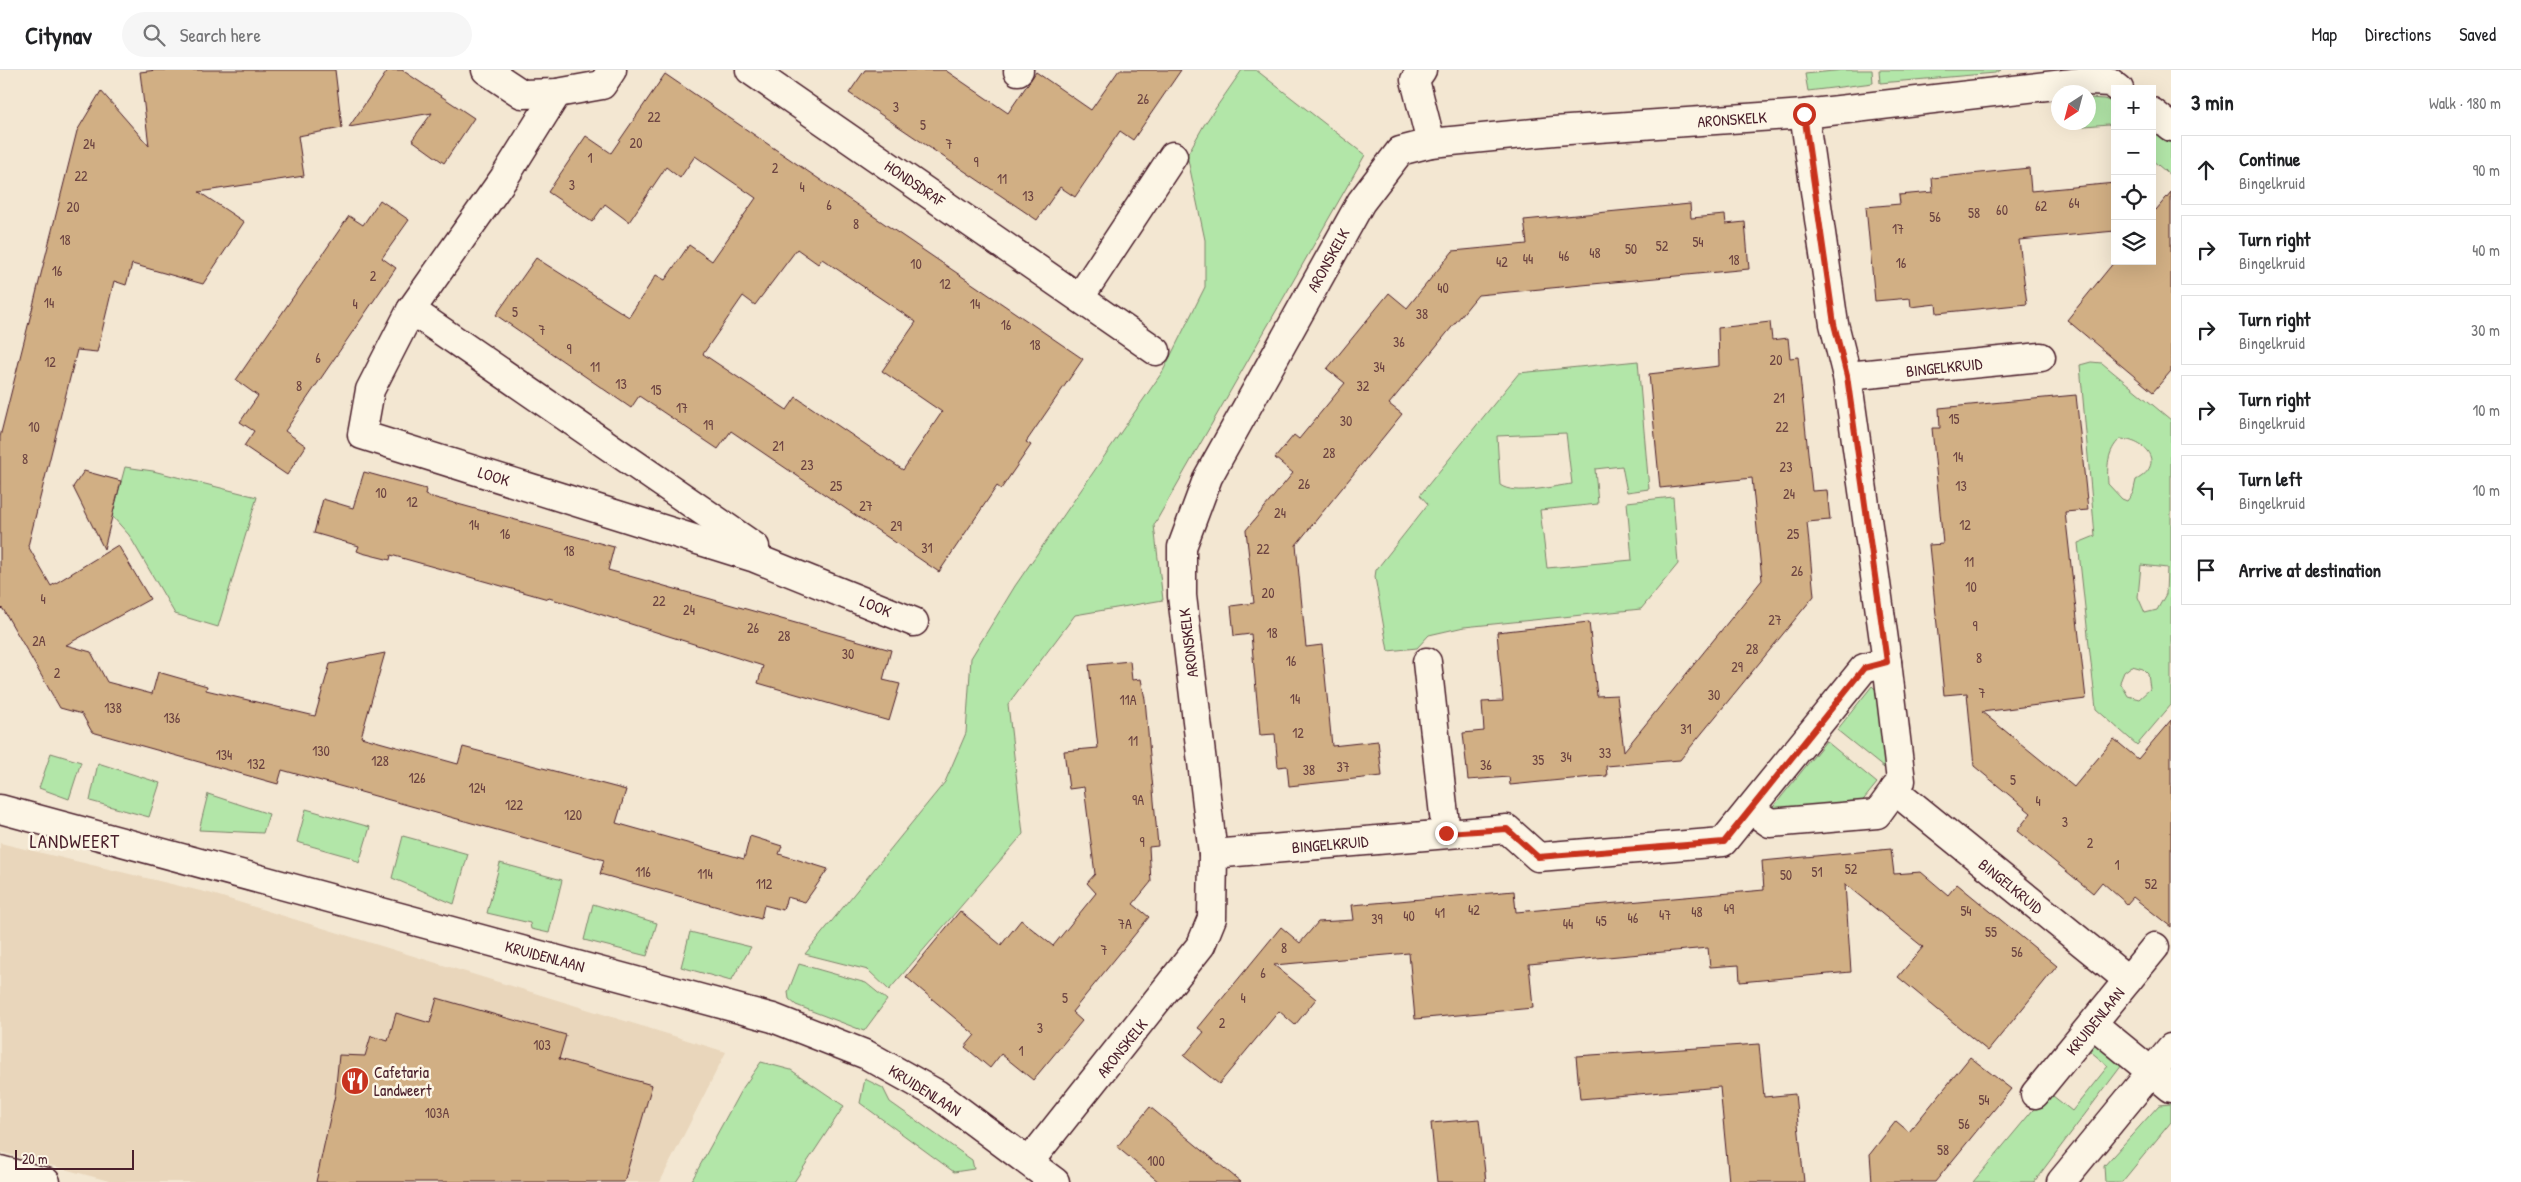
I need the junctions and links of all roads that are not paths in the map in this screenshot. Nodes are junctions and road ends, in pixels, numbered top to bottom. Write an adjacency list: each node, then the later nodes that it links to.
1 (486, 70): 7 (street)
2 (612, 70): 7 (street)
3 (750, 70): 13 (street, HONDSDRAF)
4 (1422, 70): 11 (street)
5 (2091, 75): 6 (street, ARONSKELK); 8 (street, ARONSKELK)
6 (2114, 85)
7 (557, 93): 14 (street, LOOK)
8 (1804, 114): 11 (street, ARONSKELK); 17 (street)
9 (2156, 115): 10 (street)
10 (2171, 127)
11 (1431, 143): 26 (street, ARONSKELK)
12 (1173, 156): 13 (street)
13 (1080, 297): 15 (street, HONDSDRAF)
14 (411, 310): 18 (street); 18 (street, LOOK)
15 (1156, 351)
16 (2041, 357): 17 (street, BINGELKRUID)
17 (1847, 376): 21 (street)
18 (755, 558): 19 (street, LOOK)
19 (914, 622)
20 (1427, 662): 25 (street)
21 (1887, 662): 22 (street); 24 (street, BINGELKRUID)
22 (1894, 790): 24 (street); 28 (street, BINGELKRUID)
23 (0, 809): 33 (street, KRUIDENLAAN)
24 (1750, 809): 25 (street, BINGELKRUID)
25 (1446, 833): 26 (street, BINGELKRUID)
26 (1214, 854): 33 (street, ARONSKELK)
27 (2156, 947): 28 (street, KRUIDENLAAN)
28 (2128, 980): 29 (street, KRUIDENLAAN)
29 (2093, 1024): 31 (street); 32 (street, KRUIDENLAAN)
30 (2171, 1048): 31 (street)
31 (2161, 1080): 37 (street)
32 (2035, 1094)
33 (1029, 1162): 36 (street, KRUIDENLAAN)
34 (0, 1170): 35 (street)
35 (46, 1182)
36 (1055, 1182)
37 (2061, 1182)

